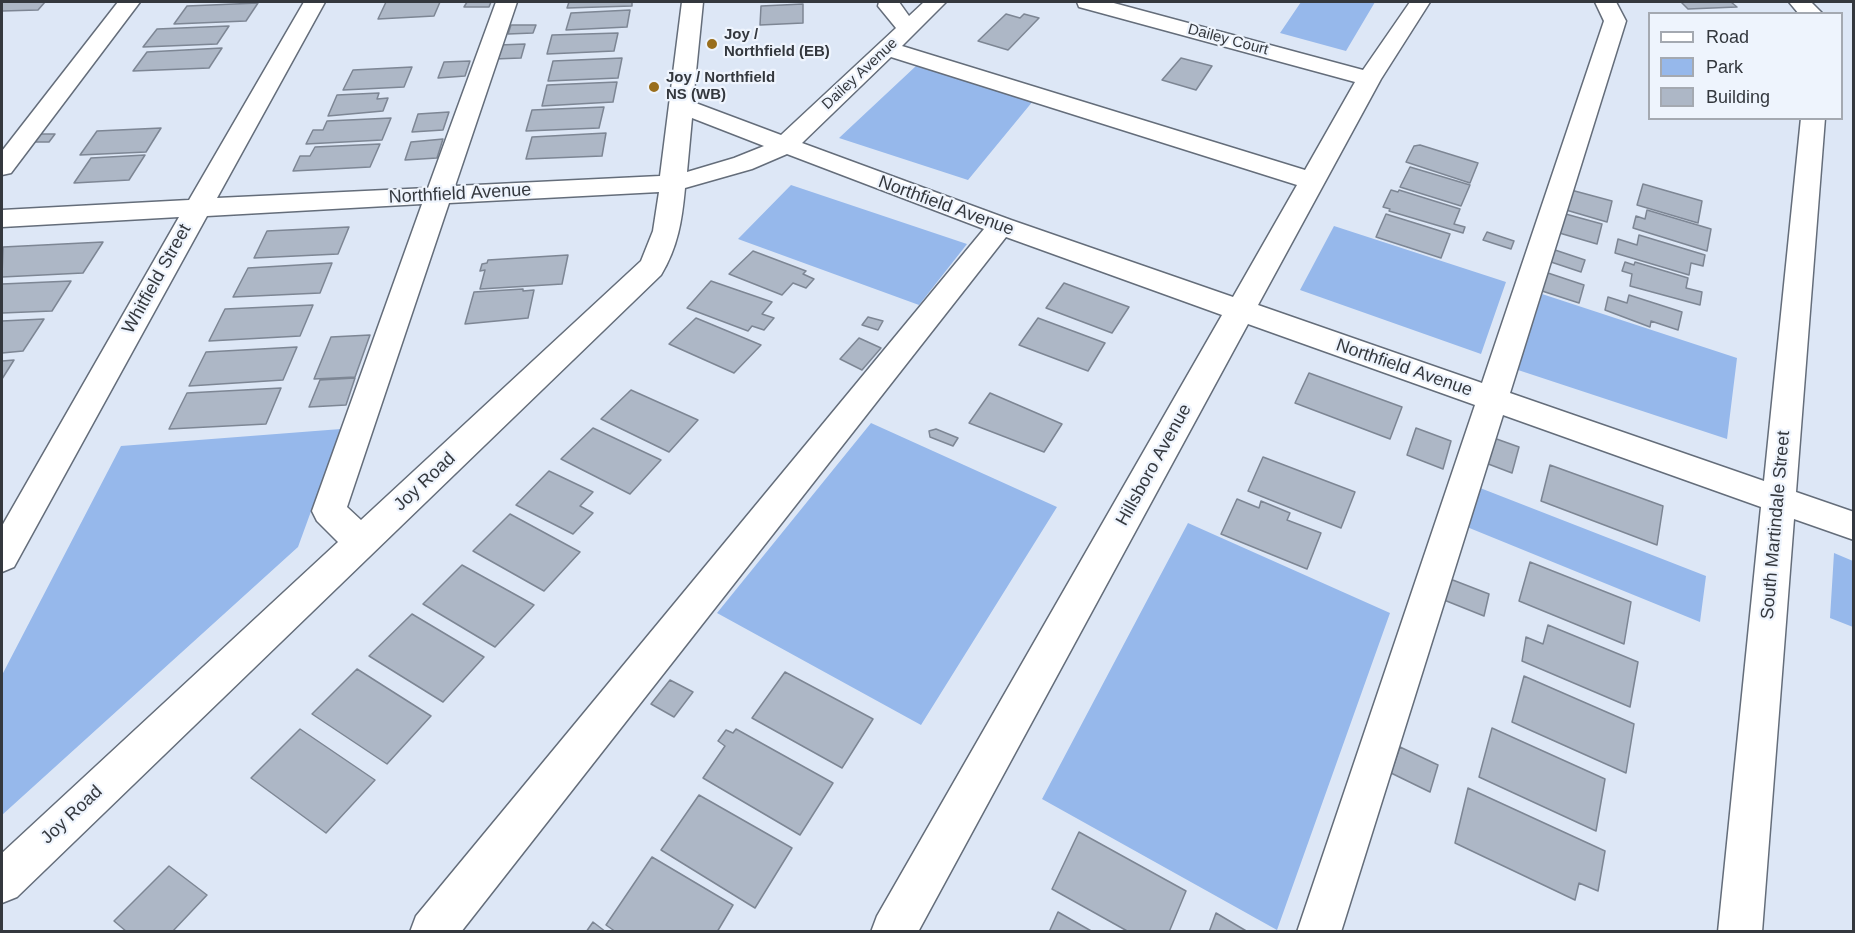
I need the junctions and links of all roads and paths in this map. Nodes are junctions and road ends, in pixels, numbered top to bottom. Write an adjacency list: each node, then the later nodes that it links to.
1 (129, 2): 18 (street)
2 (314, 2): 22 (street, Whitfield Street)
3 (506, 2): 21 (street)
4 (692, 2): 15 (street, Joy Road)
5 (889, 2): 12 (street)
6 (936, 2): 12 (street, Dailey Avenue)
7 (1087, 2): 14 (street, Dailey Court)
8 (1420, 2): 14 (street, Hillsboro Avenue)
9 (1606, 2): 26 (street)
10 (1798, 2): 11 (street)
11 (1810, 12)
12 (908, 28): 13 (street, Dailey Avenue)
13 (887, 49): 17 (street, Dailey Avenue); 19 (street)
14 (1369, 79): 19 (street, Hillsboro Avenue)
15 (681, 106): 17 (street); 20 (street, Joy Road)
16 (1813, 120): 27 (street, South Martindale Street)
17 (784, 146): 20 (street, Northfield Avenue); 24 (street, Northfield Avenue)
18 (2, 167)
19 (1312, 181): 25 (street, Hillsboro Avenue)
20 (674, 183): 21 (street, Northfield Avenue); 29 (street, Joy Road)
21 (440, 194): 22 (street, Northfield Avenue); 29 (street)
22 (197, 209): 23 (street, Northfield Avenue); 30 (street, Whitfield Street)
23 (2, 218)
24 (1000, 226): 25 (street, Northfield Avenue); 32 (street)
25 (1240, 310): 26 (street, Northfield Avenue); 33 (street, Hillsboro Avenue)
26 (1492, 399): 27 (street, Northfield Avenue); 34 (street)
27 (1779, 500): 28 (street, Northfield Avenue); 35 (street, South Martindale Street)
28 (1854, 526)
29 (361, 542): 31 (street, Joy Road)
30 (2, 557)
31 (2, 882)
32 (432, 932)
33 (893, 932)
34 (1319, 932)
35 (1740, 932)

